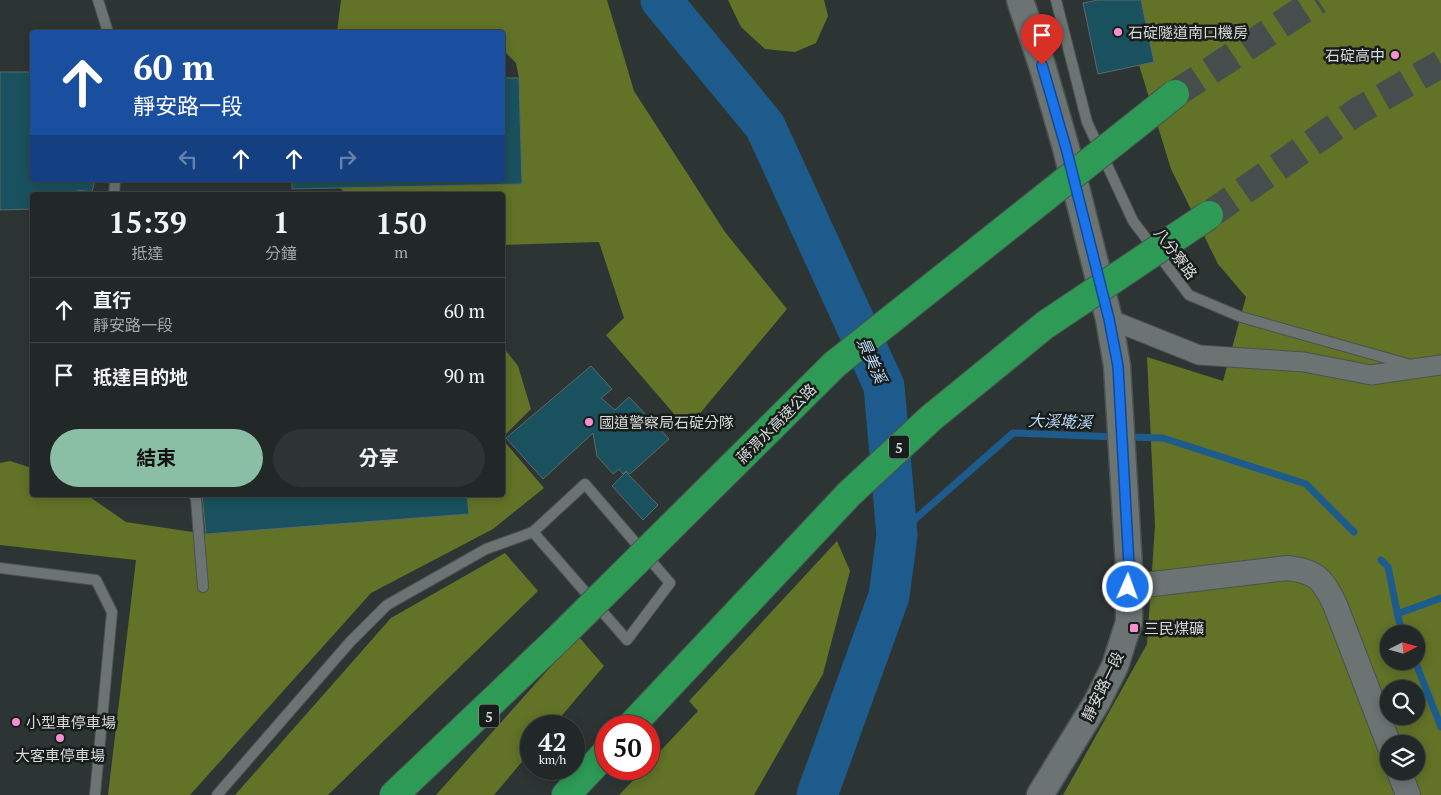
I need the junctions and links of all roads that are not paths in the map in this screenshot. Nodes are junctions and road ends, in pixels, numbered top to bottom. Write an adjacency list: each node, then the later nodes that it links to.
1 (98, 0): 4 (lane)
2 (1020, 0): 7 (main road)
3 (1056, 0): 9 (lane, 八分寮路)
4 (107, 30)
5 (1175, 94): 15 (highway, 蔣渭水高速公路 / 5, bridge)
6 (1209, 215): 16 (highway, 5, bridge)
7 (1109, 319): 9 (street); 13 (main road, 靜安路一段)
8 (1441, 365): 9 (street)
9 (1422, 368)
10 (195, 497): 14 (lane)
11 (532, 532): 11 (lane); 21 (lane)
12 (0, 568): 20 (lane)
13 (1129, 577): 17 (street); 25 (main road, 靜安路一段)
14 (203, 587)
15 (560, 637): 22 (highway); 23 (highway, 蔣渭水高速公路 / 5)
16 (641, 715)
17 (1385, 735)
18 (595, 765): 24 (highway)
19 (1402, 780): 26 (street)
20 (95, 795)
21 (217, 795)
22 (394, 795)
23 (418, 795)
24 (566, 795)
25 (1040, 795)
26 (1408, 795)

